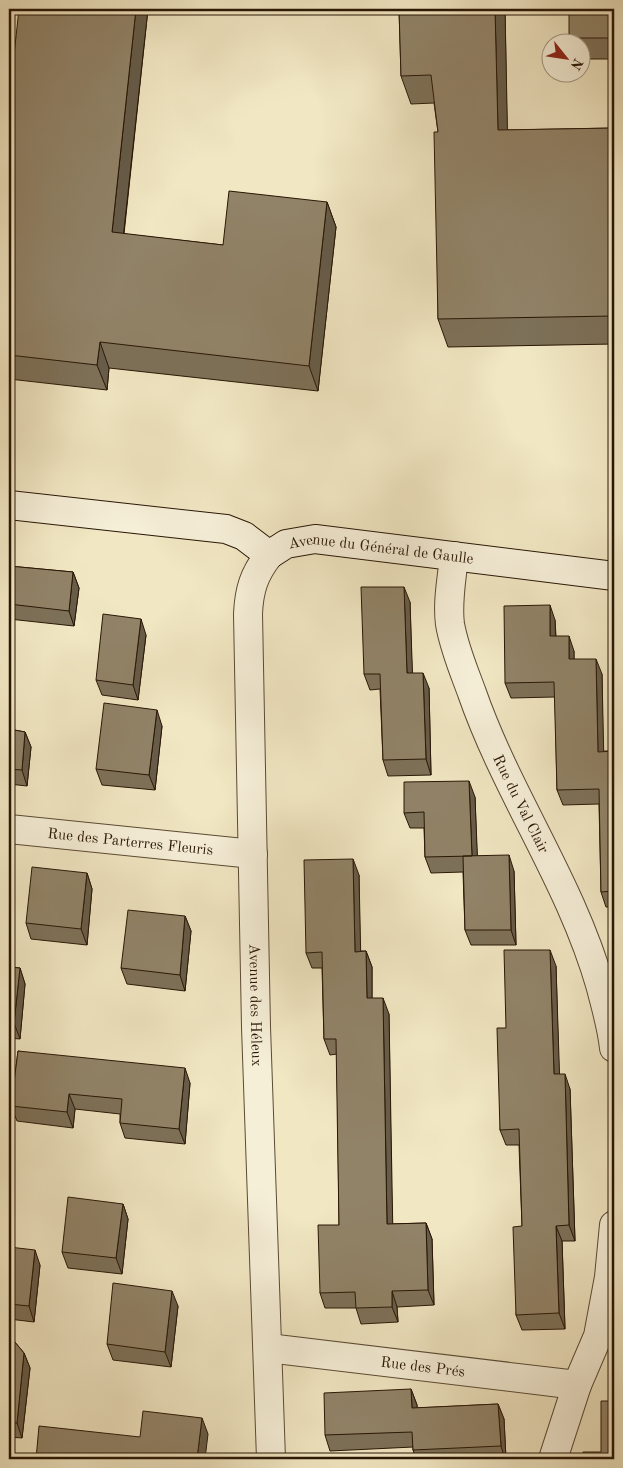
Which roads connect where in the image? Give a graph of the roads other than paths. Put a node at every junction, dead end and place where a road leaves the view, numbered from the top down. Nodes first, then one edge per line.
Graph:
1 (9, 505) edge
2 (268, 555) junction
3 (454, 556) junction
4 (614, 576) edge
5 (9, 829) edge
6 (253, 854) junction
7 (614, 1048) edge
8 (614, 1225) edge
9 (611, 1277) edge
10 (268, 1348) junction
11 (577, 1385) junction
12 (271, 1459) edge
13 (553, 1459) edge

1 - 2 street, Avenue du Général de Gaulle
2 - 3 street, Avenue du Général de Gaulle
2 - 6 street, Avenue des Héleux
3 - 4 street, Avenue du Général de Gaulle
3 - 7 street, Rue du Val Clair
5 - 6 street, Rue des Parterres Fleuris
6 - 10 street, Avenue des Héleux
8 - 9 street
9 - 11 street
10 - 11 street, Rue des Prés
10 - 12 street, Avenue des Héleux
11 - 13 street

